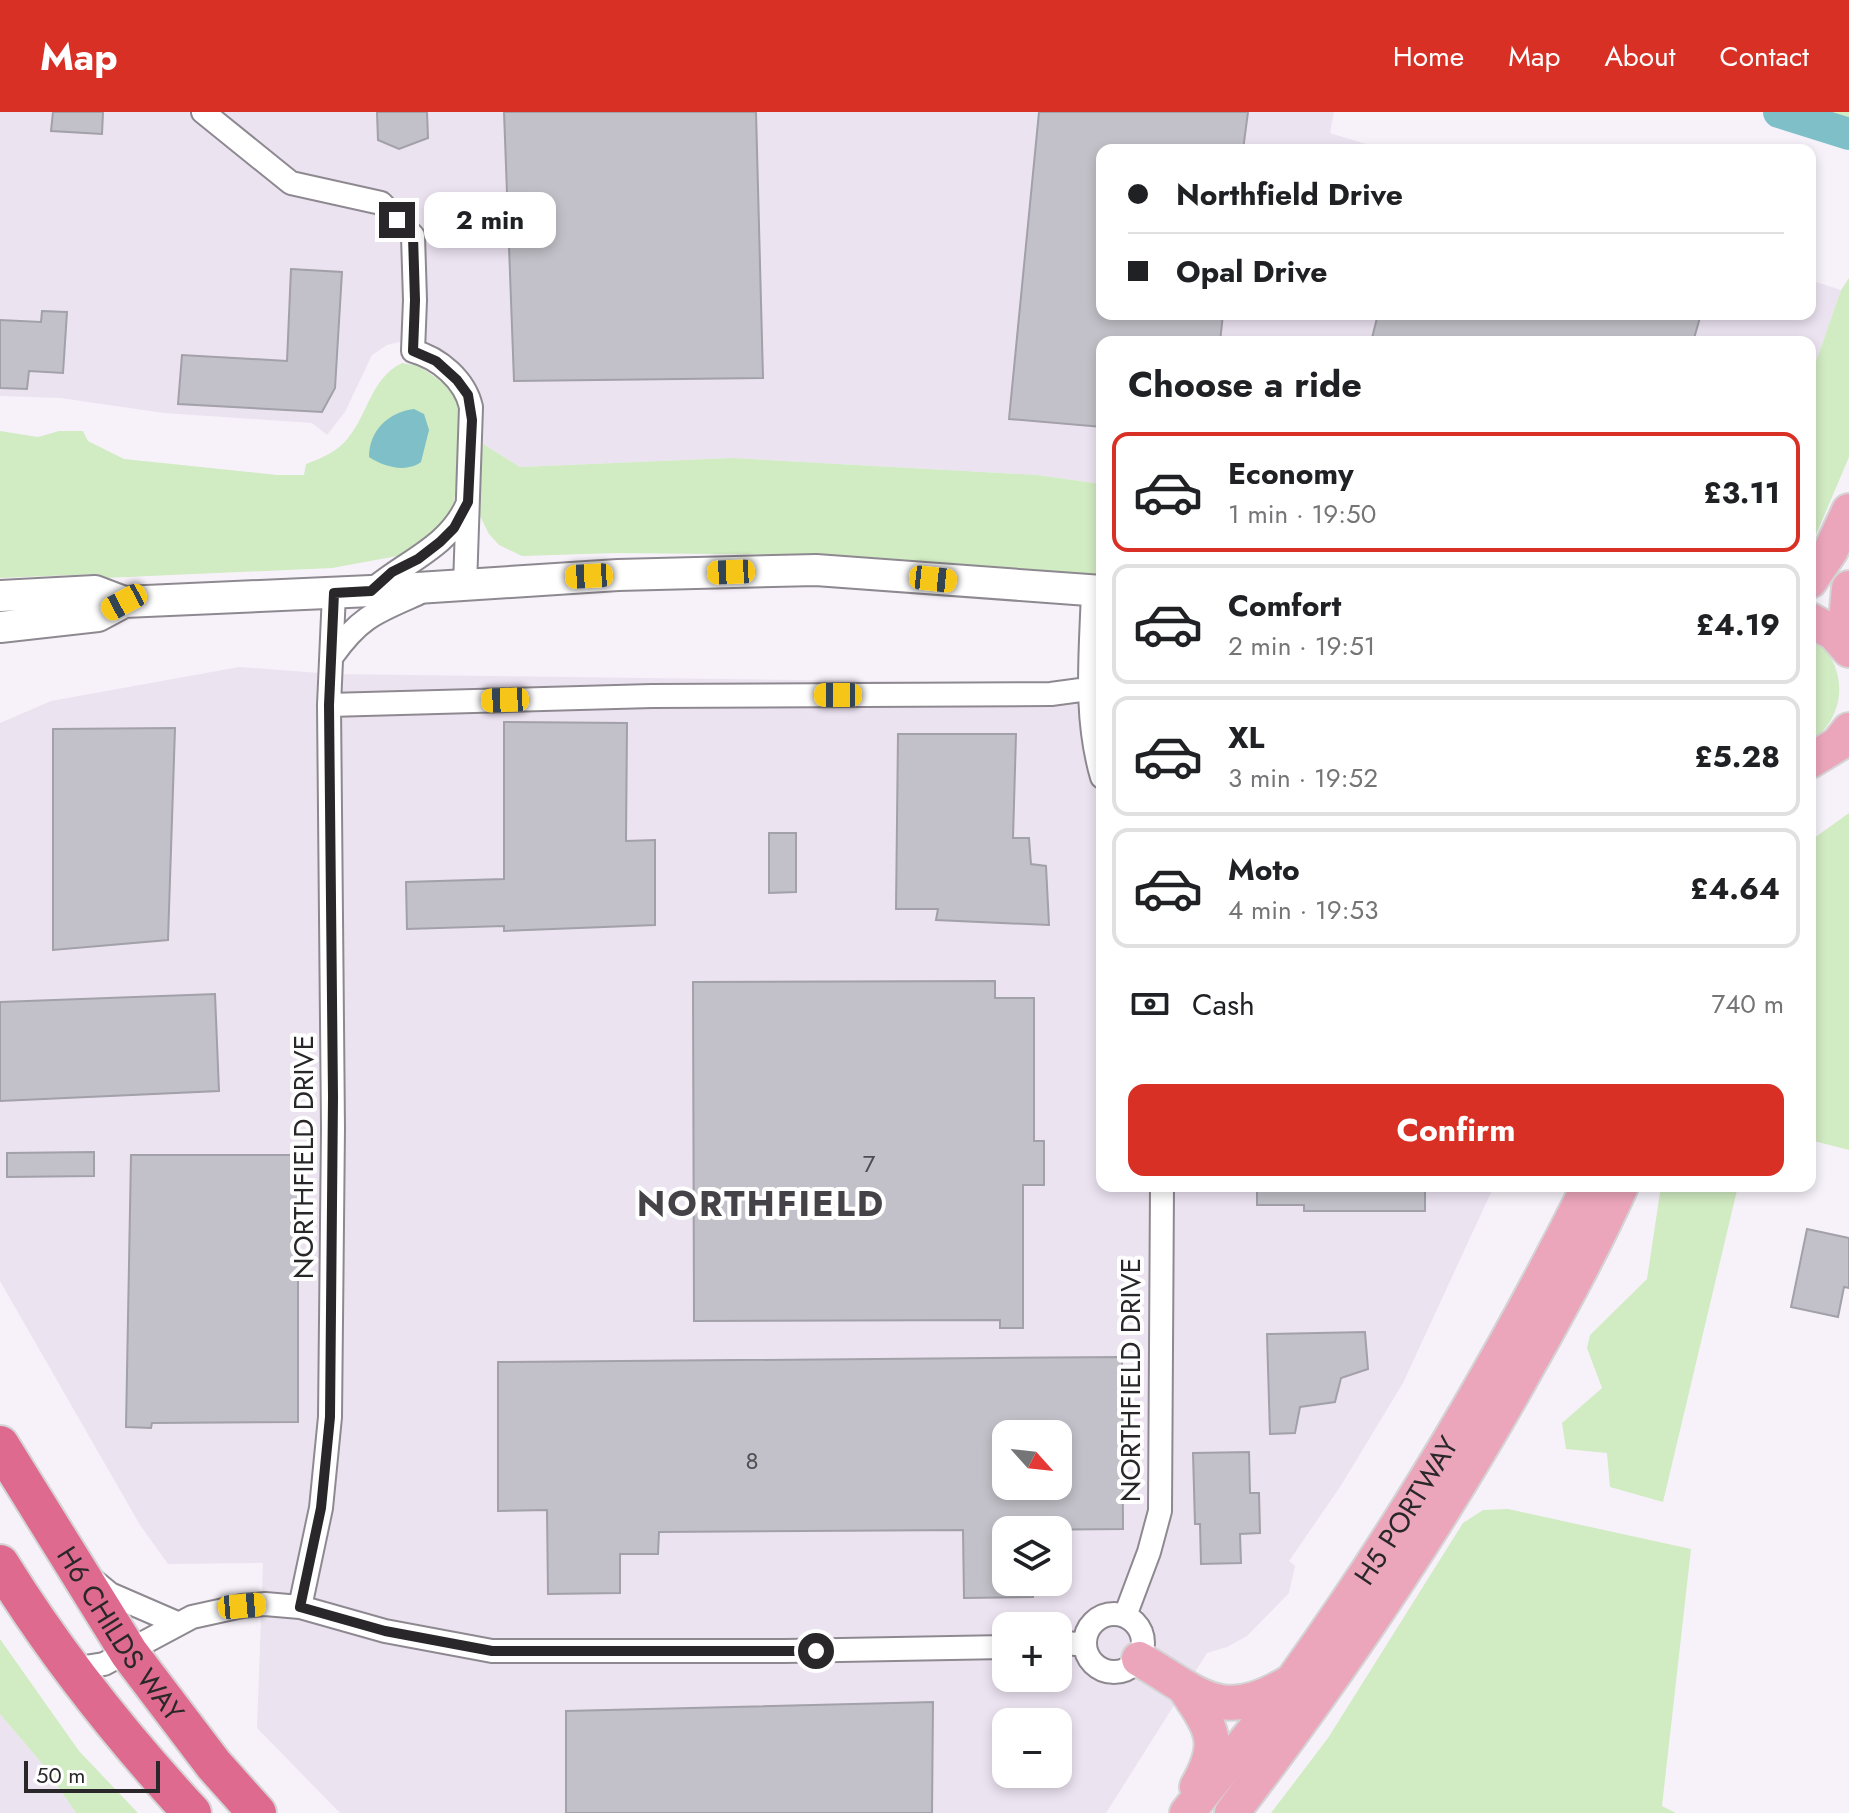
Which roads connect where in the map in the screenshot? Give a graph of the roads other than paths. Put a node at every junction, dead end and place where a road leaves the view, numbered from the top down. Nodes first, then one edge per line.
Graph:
1 (203, 112) edge
2 (468, 502) junction
3 (1849, 511) edge
4 (1816, 572) edge
5 (465, 586) junction
6 (434, 587) junction
7 (1849, 588) edge
8 (371, 591) junction
9 (1096, 591) edge
10 (334, 593) junction
11 (0, 596) edge
12 (124, 602) junction
13 (1816, 623) edge
14 (0, 627) edge
15 (1096, 641) edge
16 (1849, 649) edge
17 (333, 655) junction
18 (1088, 689) junction
19 (329, 705) junction
20 (1096, 756) edge
21 (1162, 1192) edge
22 (1586, 1192) edge
23 (1618, 1192) edge
24 (0, 1445) edge
25 (53, 1530) junction
26 (4, 1575) edge
27 (300, 1607) junction
28 (1125, 1616) junction
29 (177, 1623) junction
30 (1072, 1644) edge
31 (1085, 1645) junction
32 (992, 1647) edge
33 (1139, 1659) junction
34 (102, 1662) junction
35 (1292, 1681) junction
36 (1186, 1690) junction
37 (192, 1813) edge
38 (257, 1813) edge
39 (1185, 1813) edge
40 (1232, 1813) edge

1 - 2 street
2 - 5 street
2 - 8 street
3 - 4 main road
5 - 6 street
5 - 9 street
6 - 8 street
6 - 17 street
7 - 16 main road
8 - 10 street
10 - 12 street
10 - 17 street, NORTHFIELD DRIVE
11 - 12 street
12 - 14 street
13 - 16 main road
15 - 18 street
17 - 19 street, NORTHFIELD DRIVE
18 - 19 street
18 - 20 street
19 - 27 street, NORTHFIELD DRIVE
21 - 28 street, NORTHFIELD DRIVE
22 - 35 main road, H5 PORTWAY
23 - 40 main road, H5 PORTWAY
24 - 25 highway, H6 CHILDS WAY
25 - 29 street
25 - 34 highway, H6 CHILDS WAY
26 - 34 highway, H6 CHILDS WAY
27 - 29 street
27 - 32 street
28 - 31 street
28 - 33 street
29 - 34 street
30 - 31 street
31 - 33 street
33 - 36 main road
34 - 37 highway, H6 CHILDS WAY
34 - 38 highway, H6 CHILDS WAY
35 - 36 main road
35 - 39 main road, H5 PORTWAY
36 - 39 main road

